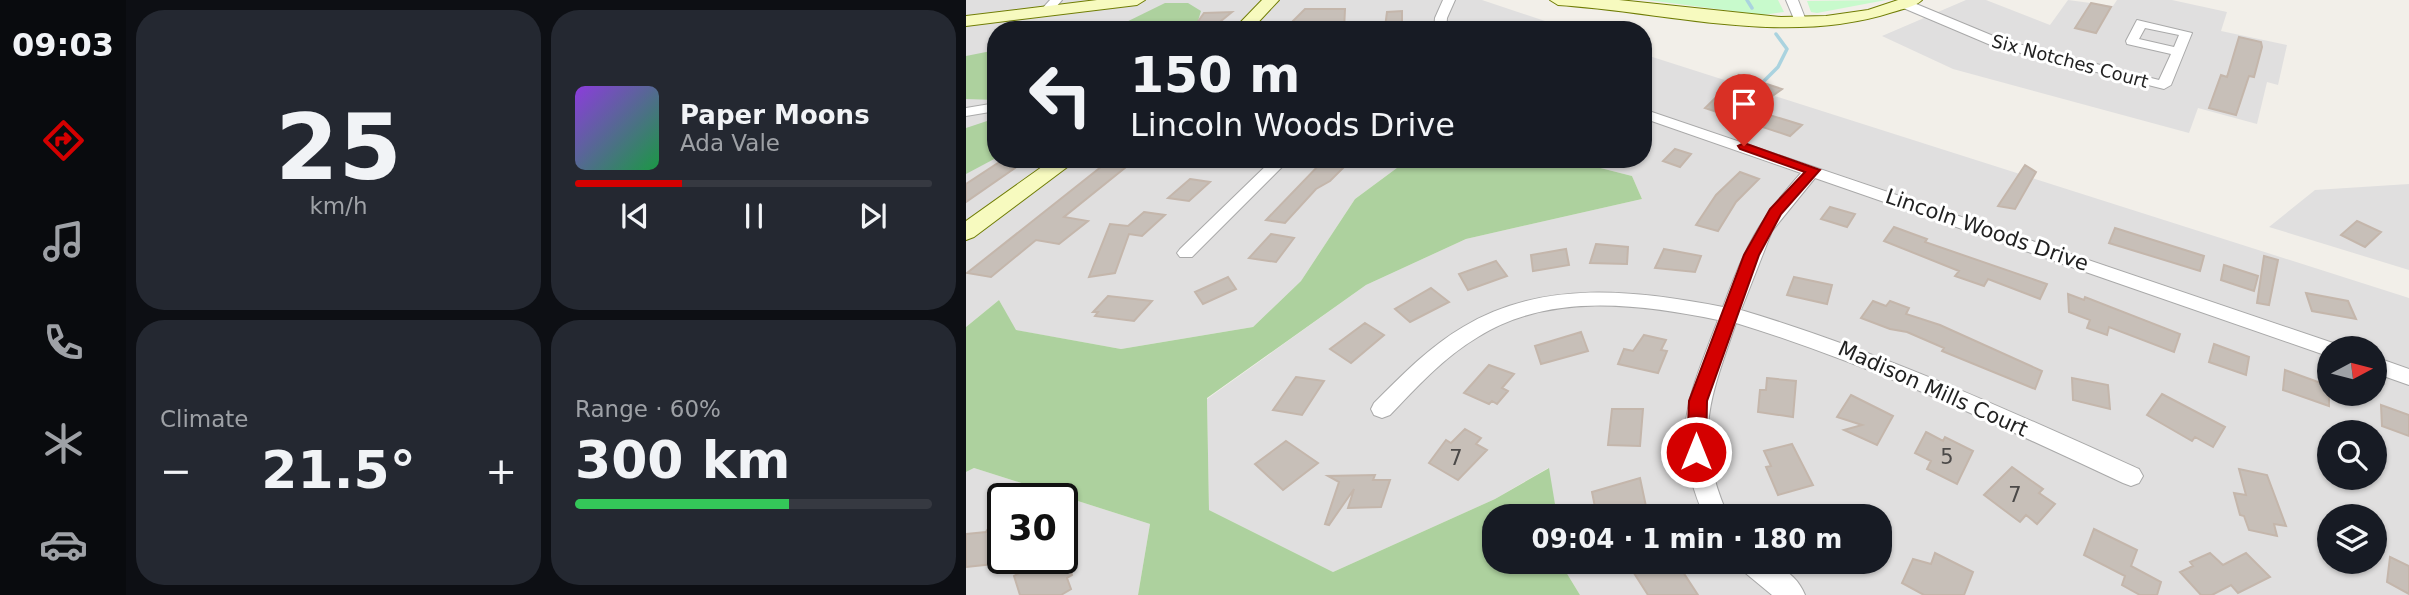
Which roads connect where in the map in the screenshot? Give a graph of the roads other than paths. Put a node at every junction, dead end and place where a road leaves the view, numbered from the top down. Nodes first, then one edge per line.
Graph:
1 (1137, 0) edge
2 (1272, 0) edge
3 (1449, 0) edge
4 (1558, 0) edge
5 (1792, 0) edge
6 (1909, 2) edge
7 (1051, 6) edge
8 (966, 21) edge
9 (1250, 21) edge
10 (1441, 21) edge
11 (1801, 23) junction
12 (2178, 52) dead end
13 (987, 108) edge
14 (966, 111) edge
15 (1652, 116) edge
16 (1055, 168) edge
17 (1273, 168) edge
18 (1813, 170) junction
19 (966, 232) edge
20 (1186, 253) dead end
21 (1730, 315) junction
22 (2317, 345) edge
23 (2387, 369) edge
24 (2409, 377) edge
25 (1382, 410) dead end
26 (2131, 477) dead end
27 (1712, 504) edge
28 (1767, 574) edge
29 (1792, 595) edge

1 - 7 street
2 - 9 street
3 - 10 street
4 - 11 street
5 - 11 street
6 - 11 street
6 - 12 street, Six Notches Court
7 - 8 street
13 - 14 street
15 - 18 street, Lincoln Woods Drive
16 - 19 street
17 - 20 street
18 - 21 street
18 - 22 street, Lincoln Woods Drive
21 - 25 street, Madison Mills Court
21 - 26 street, Madison Mills Court
21 - 27 street
23 - 24 street
28 - 29 street

